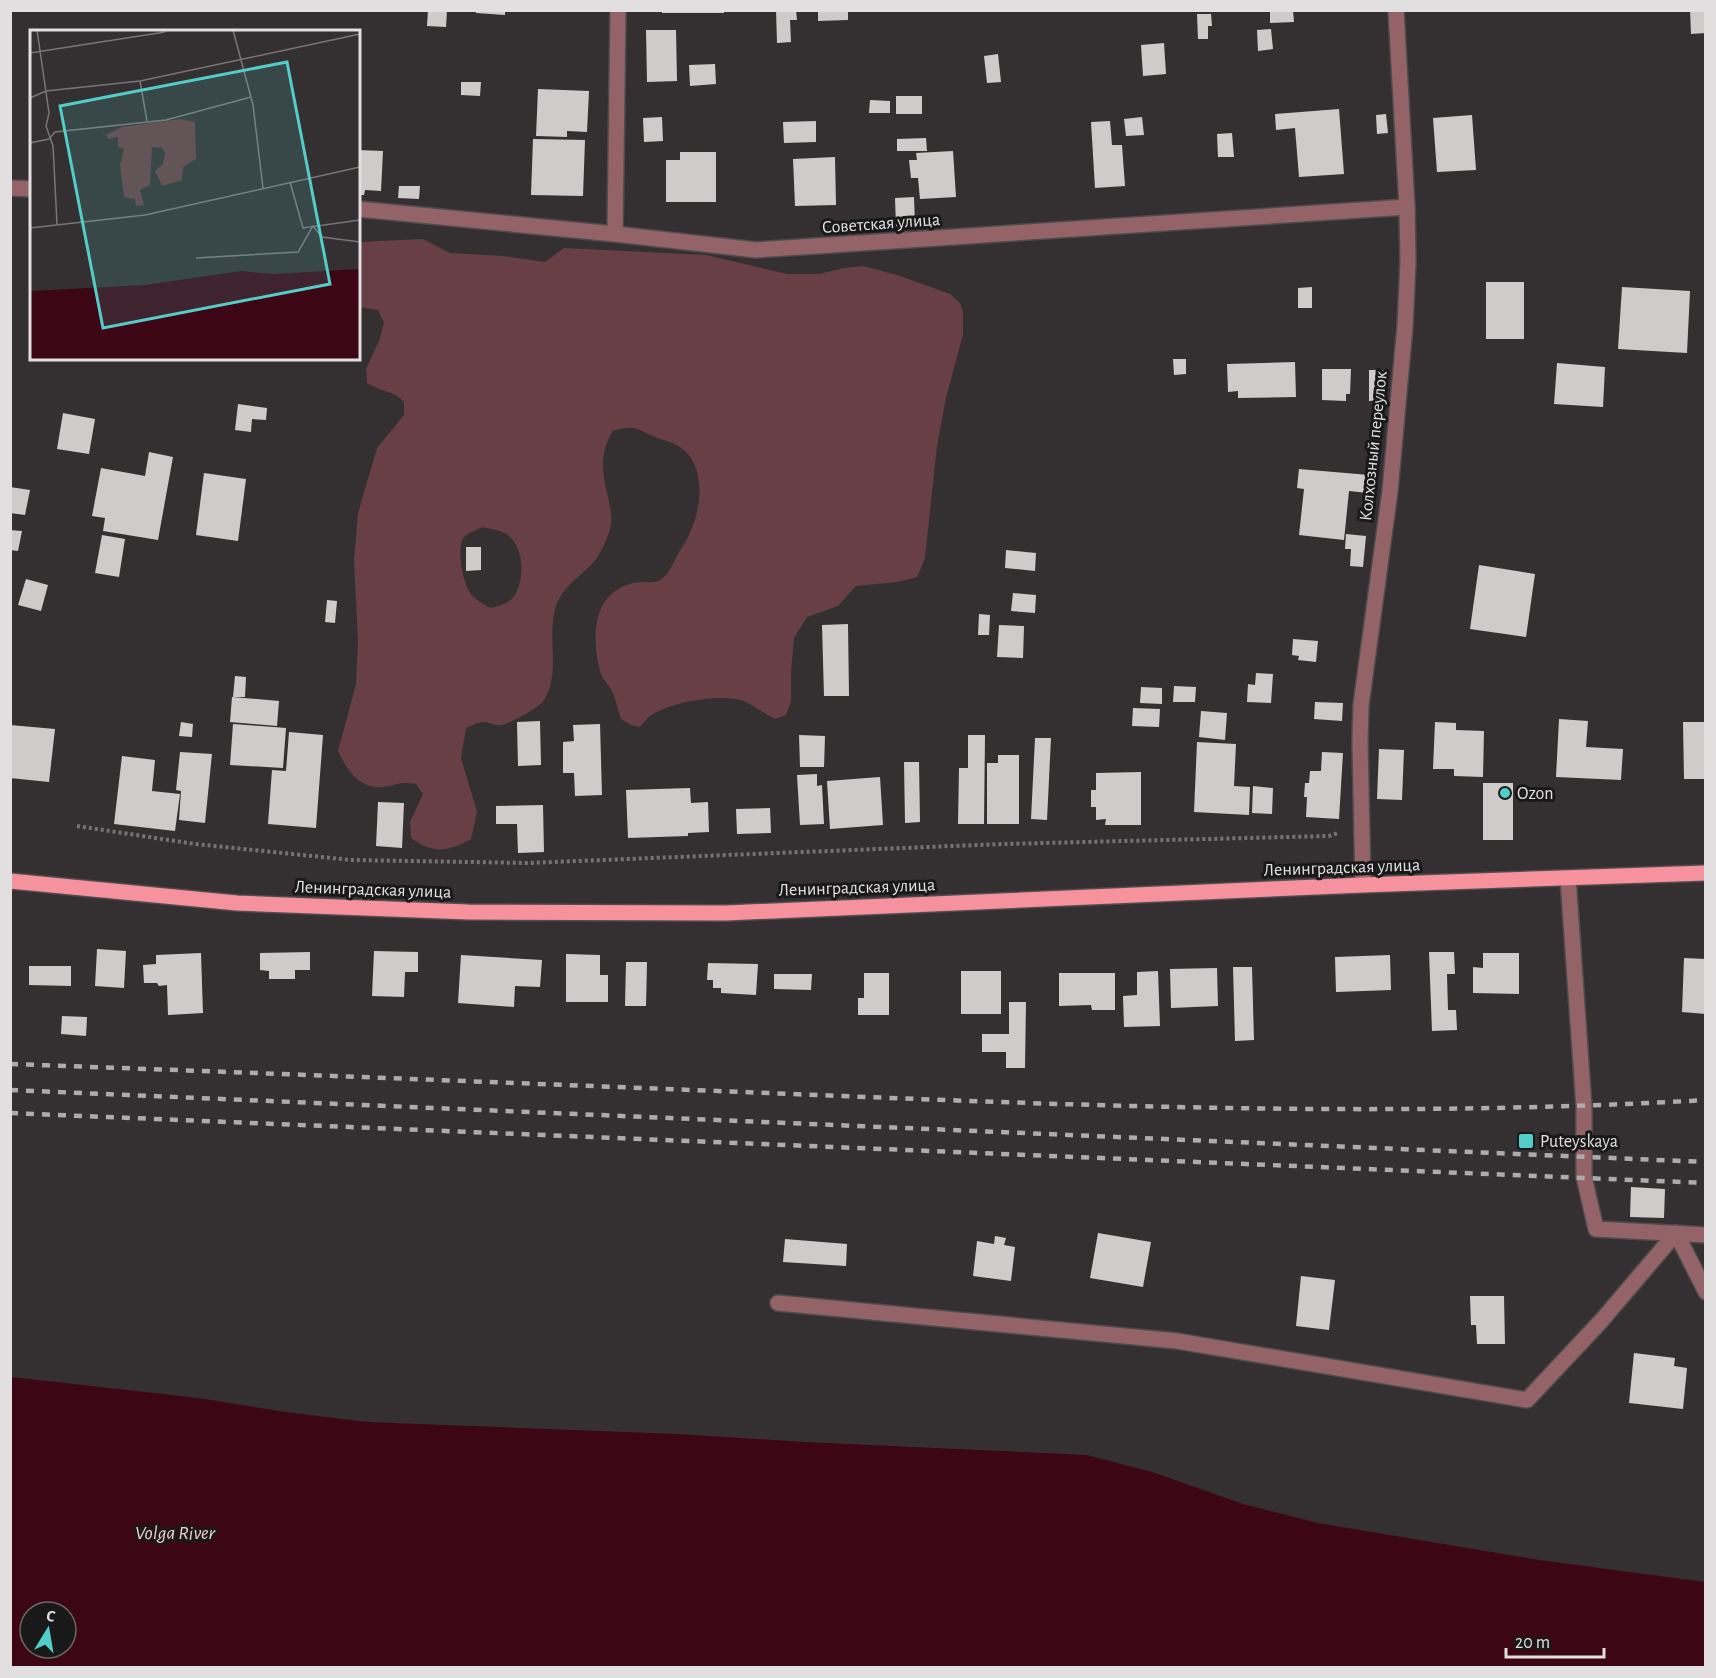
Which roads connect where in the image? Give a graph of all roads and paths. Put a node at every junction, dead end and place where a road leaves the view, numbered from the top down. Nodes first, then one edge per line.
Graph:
1 (618, 10) edge
2 (1396, 10) edge
3 (10, 188) edge
4 (30, 189) edge
5 (1407, 207) junction
6 (360, 209) edge
7 (615, 234) junction
8 (77, 825) dead end
9 (1362, 826) junction
10 (1706, 873) edge
11 (1568, 878) junction
12 (10, 881) edge
13 (1363, 885) junction
14 (1676, 1233) junction
15 (1706, 1235) edge
16 (1706, 1292) edge
17 (778, 1303) dead end

1 - 7 street
2 - 5 street, Колхозный переулок
3 - 4 street
5 - 7 street, Советская улица
5 - 9 street, Колхозный переулок
6 - 7 street, Советская улица
8 - 9 path
9 - 13 street, Колхозный переулок
10 - 11 main road, Ленинградская улица
11 - 13 main road, Ленинградская улица
11 - 14 street
12 - 13 main road, Ленинградская улица
14 - 15 street
14 - 16 street
14 - 17 street

